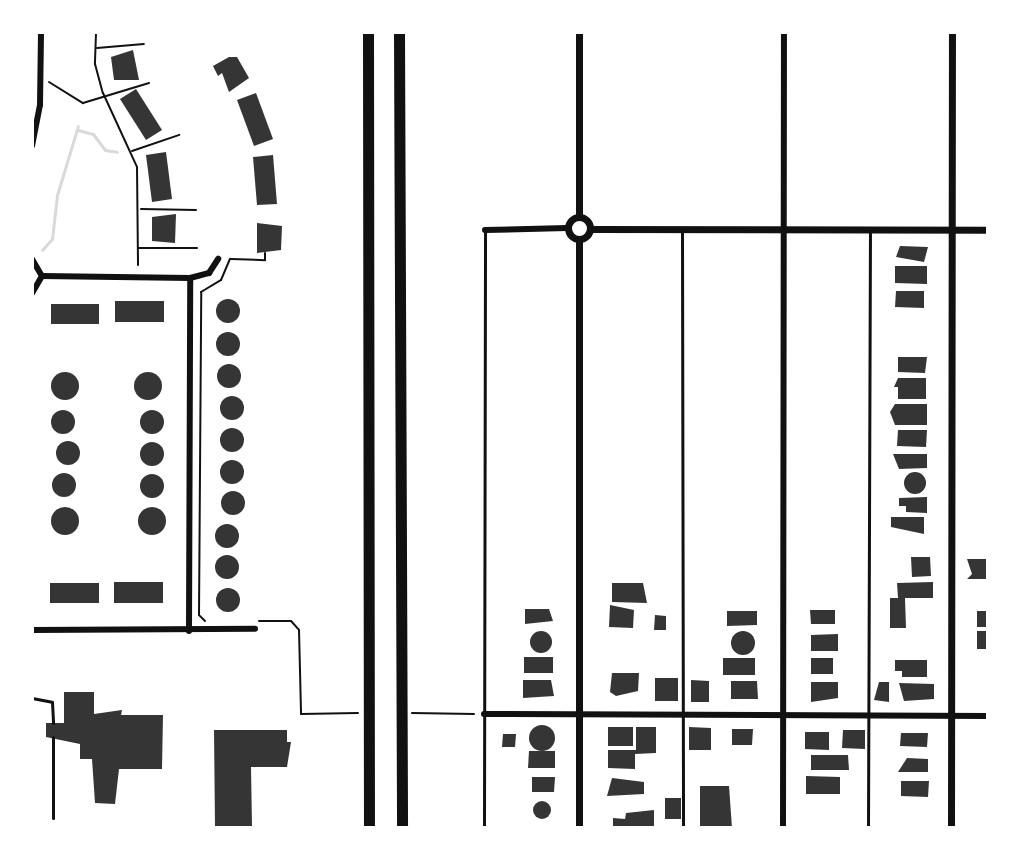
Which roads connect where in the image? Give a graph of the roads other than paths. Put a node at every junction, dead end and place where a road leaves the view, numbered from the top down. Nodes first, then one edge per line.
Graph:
1 (41, 32) edge
2 (368, 32) edge
3 (399, 32) edge
4 (579, 32) edge
5 (784, 32) edge
6 (952, 32) edge
7 (32, 146) edge
8 (579, 217) junction
9 (567, 228) junction
10 (590, 229) junction
11 (783, 229) junction
12 (870, 229) junction
13 (952, 229) junction
14 (485, 230) joint
15 (682, 230) junction
16 (988, 230) edge
17 (579, 239) junction
18 (32, 259) edge
19 (218, 259) road end
20 (42, 276) junction
21 (190, 278) junction
22 (32, 293) edge
23 (255, 629) dead end
24 (32, 630) edge
25 (189, 631) junction
26 (32, 698) edge
27 (484, 714) junction
28 (579, 714) junction
29 (682, 715) junction
30 (783, 715) junction
31 (870, 716) junction
32 (952, 716) junction
33 (988, 716) edge
34 (53, 723) dead end
35 (53, 737) dead end
36 (53, 818) dead end
37 (369, 828) edge
38 (402, 828) edge
39 (484, 828) edge
40 (579, 828) edge
41 (683, 828) edge
42 (783, 828) edge
43 (868, 828) edge
44 (951, 828) edge

1 - 7 street
2 - 37 highway
3 - 38 highway
4 - 8 street
5 - 11 street
6 - 13 street
8 - 9 street
8 - 10 street
9 - 14 street
9 - 17 street
10 - 15 street
10 - 17 street
11 - 12 street
11 - 15 street
11 - 30 street
12 - 13 street
12 - 31 lane
13 - 16 street
13 - 32 street
14 - 27 lane
15 - 29 lane
17 - 28 street
18 - 20 street
19 - 21 street
20 - 21 street
20 - 22 street
21 - 25 street
23 - 25 street
24 - 25 street
26 - 34 lane
27 - 28 street
27 - 39 lane
28 - 29 street
28 - 40 street
29 - 30 street
29 - 41 lane
30 - 31 street
30 - 42 street
31 - 32 street
31 - 43 lane
32 - 33 street
32 - 44 street
35 - 36 lane

